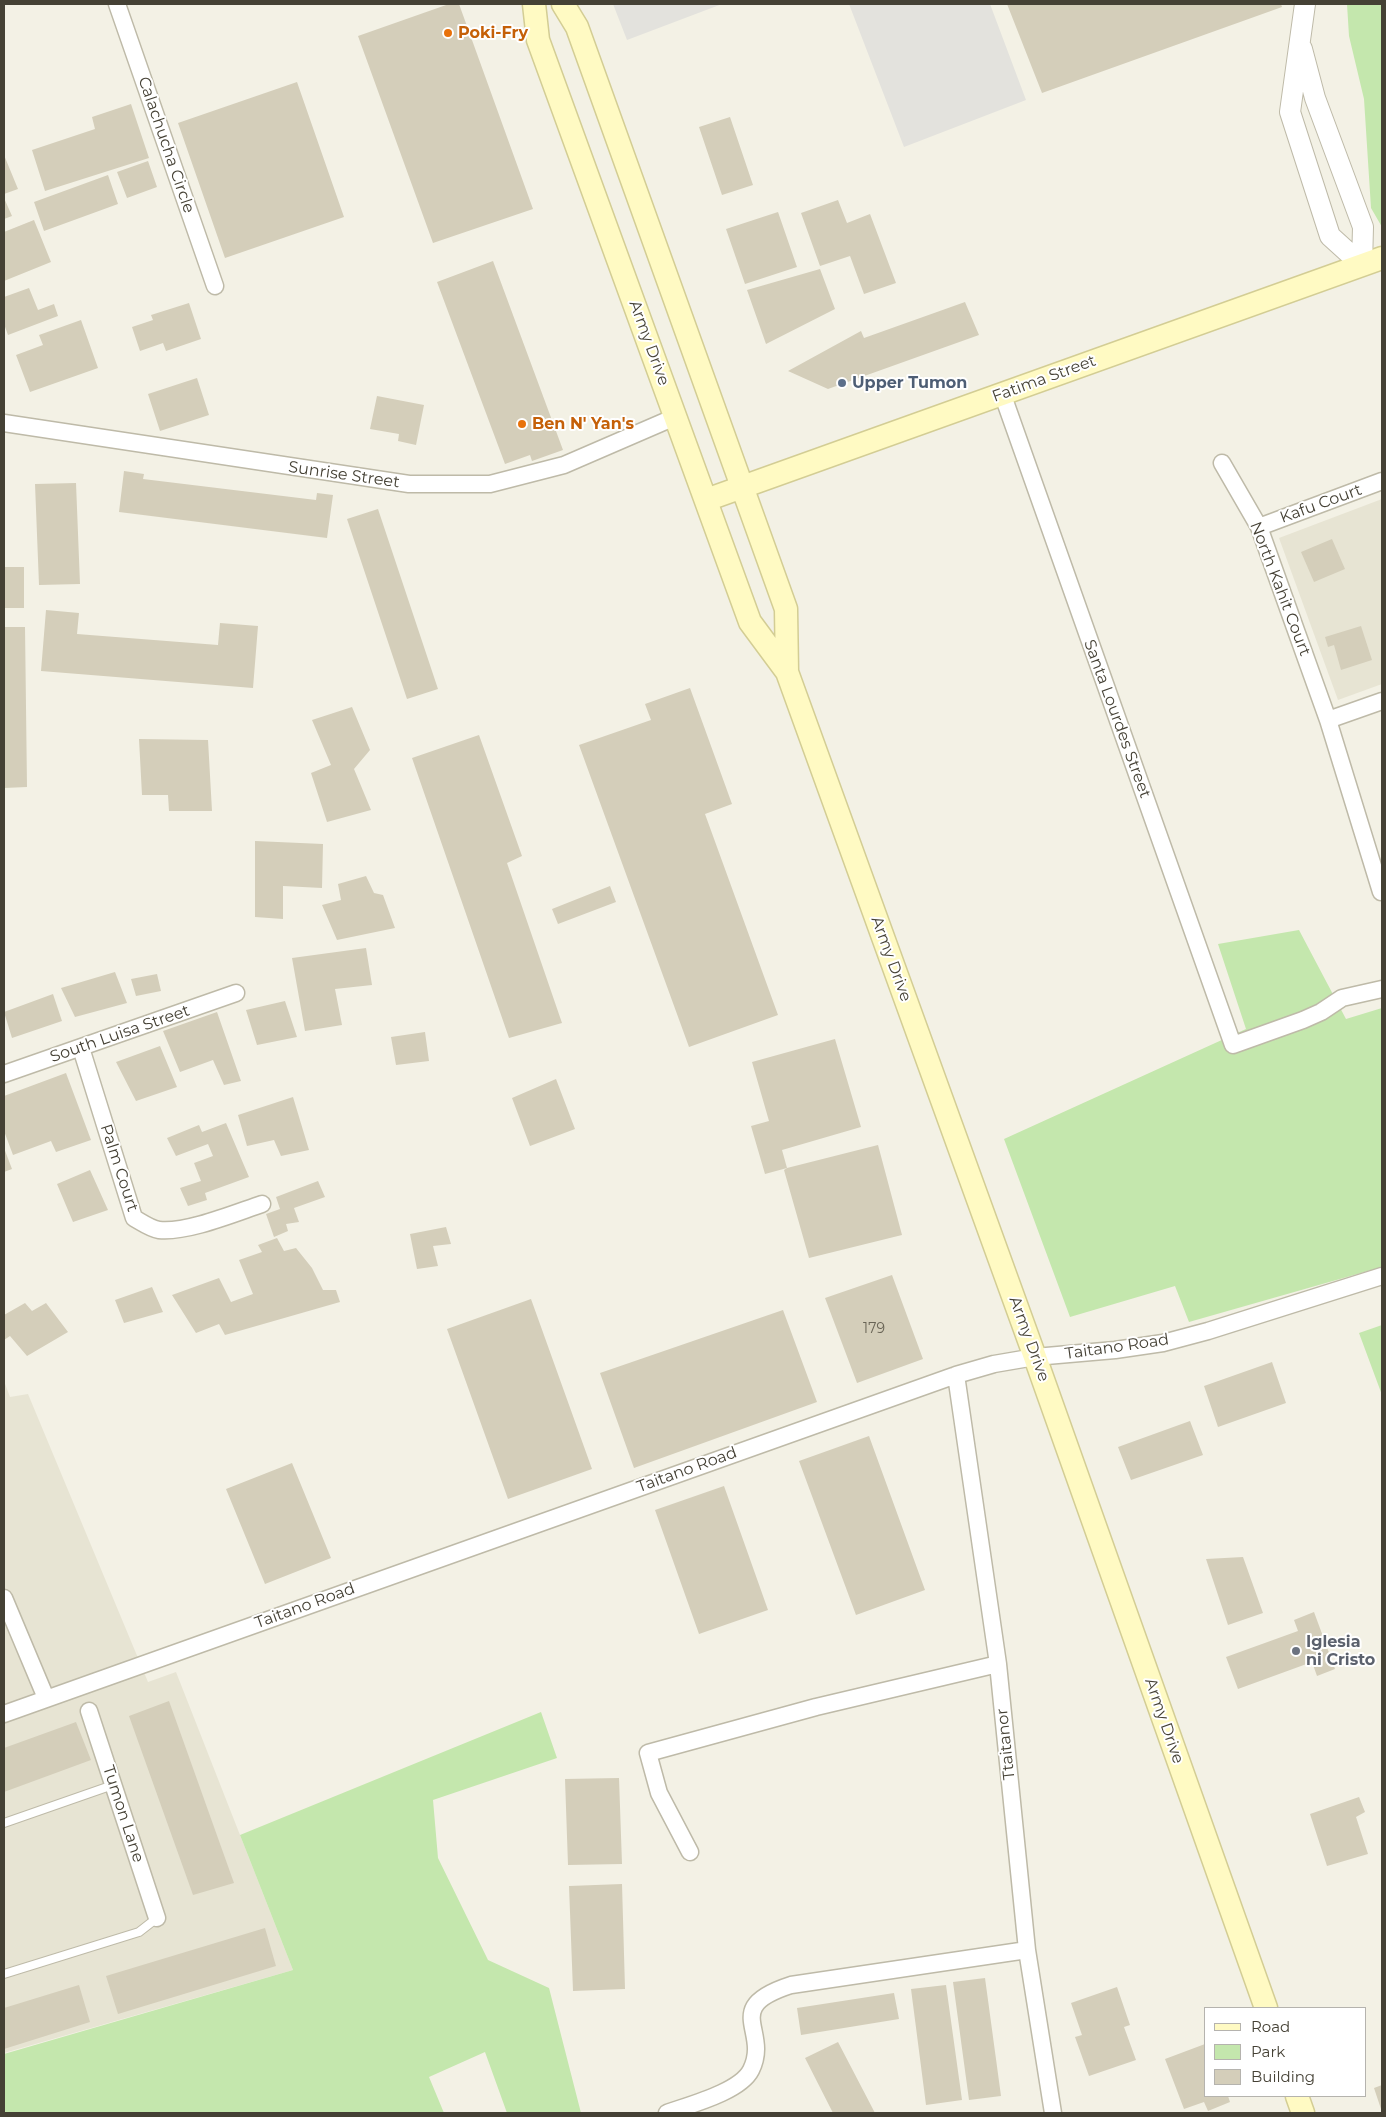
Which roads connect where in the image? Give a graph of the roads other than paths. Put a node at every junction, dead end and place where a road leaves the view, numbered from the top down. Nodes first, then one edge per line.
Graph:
1 (117, 4) edge
2 (534, 4) edge
3 (563, 4) edge
4 (1305, 4) edge
5 (1299, 40) junction
6 (1372, 261) edge
7 (215, 286) dead end
8 (1002, 393) junction
9 (675, 416) junction
10 (4, 423) edge
11 (1222, 463) dead end
12 (1382, 481) edge
13 (742, 487) junction
14 (706, 500) junction
15 (1259, 527) junction
16 (787, 672) junction
17 (1382, 701) edge
18 (1328, 720) junction
19 (1381, 892) dead end
20 (1382, 989) edge
21 (236, 993) dead end
22 (81, 1048) junction
23 (4, 1074) edge
24 (262, 1204) dead end
25 (1382, 1276) edge
26 (1036, 1357) junction
27 (956, 1375) junction
28 (4, 1598) edge
29 (998, 1664) junction
30 (46, 1698) junction
31 (89, 1711) dead end
32 (4, 1714) edge
33 (113, 1785) junction
34 (4, 1823) edge
35 (690, 1852) dead end
36 (157, 1918) joint
37 (1027, 1950) junction
38 (4, 1974) edge
39 (1266, 2007) edge
40 (1297, 2097) edge
41 (667, 2113) edge
42 (1054, 2113) edge
43 (1303, 2113) edge

1 - 7 street, Calachucha Circle
2 - 9 main road, Army Drive
3 - 13 main road, Army Drive
4 - 5 street
5 - 6 street
5 - 6 street
6 - 8 main road, Fatima Street
8 - 13 main road, Fatima Street
8 - 20 street, Santa Lourdes Street
9 - 10 street, Sunrise Street
9 - 14 main road, Army Drive
11 - 15 street, North Kahit Court
12 - 15 street, Kafu Court
13 - 14 main road, Fatima Street
13 - 16 main road, Army Drive
14 - 16 main road, Army Drive
15 - 18 street, North Kahit Court
16 - 26 main road, Army Drive
17 - 18 street
18 - 19 street, North Kahit Court
21 - 22 street, South Luisa Street
22 - 23 street, South Luisa Street
22 - 24 street, Palm Court
25 - 26 street, Taitano Road
26 - 27 street, Taitano Road
26 - 39 main road, Army Drive
27 - 29 street, Ttaitanor
27 - 30 street, Taitano Road
28 - 30 street
29 - 35 street
29 - 37 street, Ttaitanor
30 - 32 street, Taitano Road
31 - 33 street, Tumon Lane
33 - 34 lane
33 - 36 street, Tumon Lane
36 - 38 lane
37 - 41 street
37 - 42 street, Ttaitanor
40 - 43 main road

